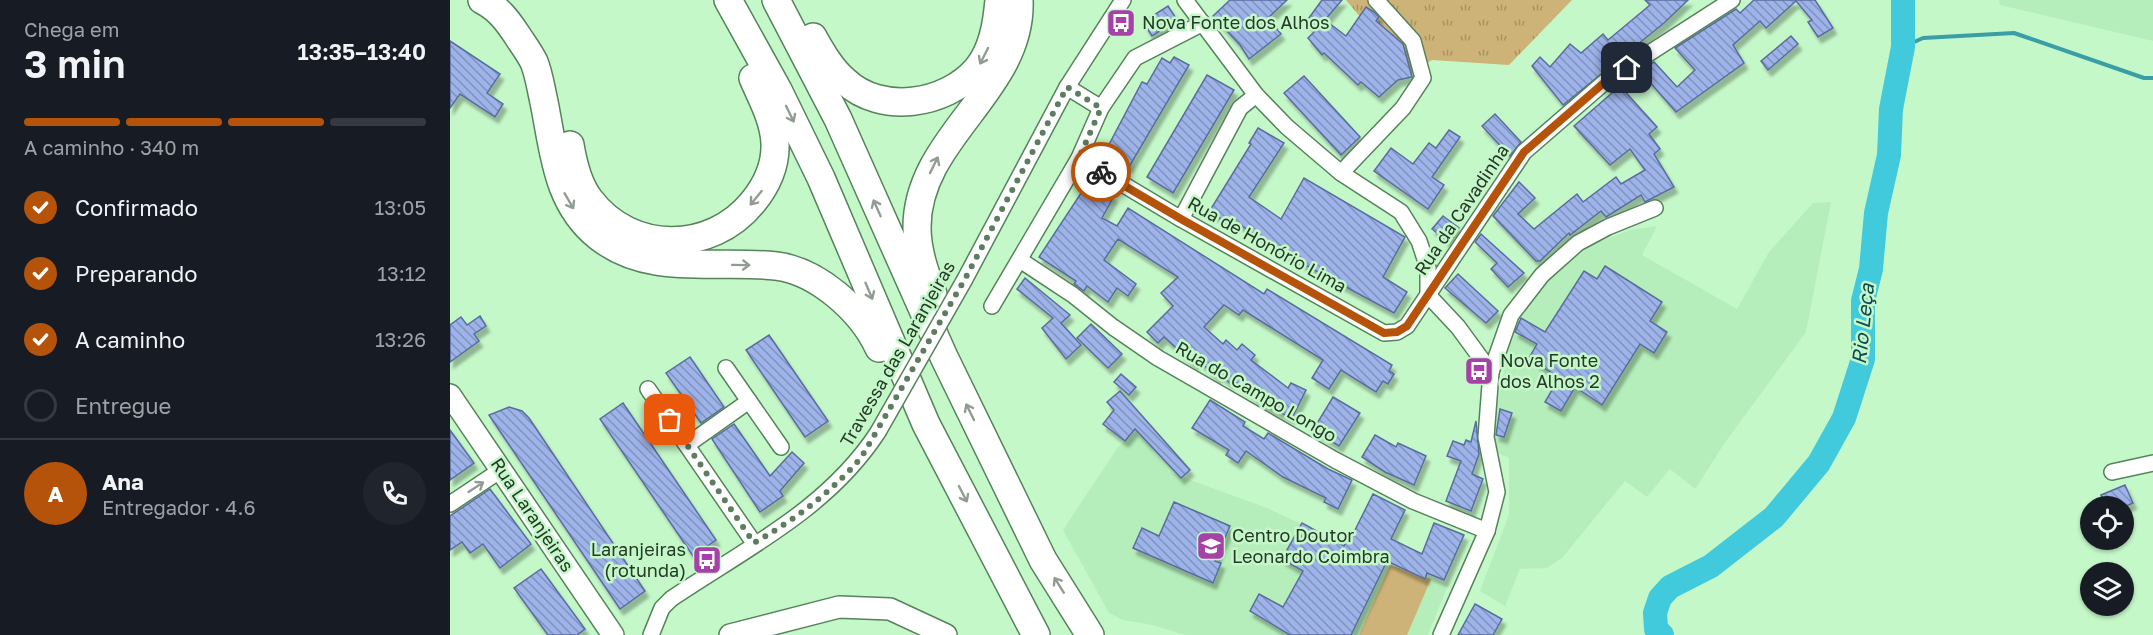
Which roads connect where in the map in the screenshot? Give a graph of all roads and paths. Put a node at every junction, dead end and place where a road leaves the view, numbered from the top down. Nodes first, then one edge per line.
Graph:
1 (482, 0) edge
2 (509, 0) edge
3 (776, 0) edge
4 (792, 0) edge
5 (999, 0) edge
6 (1018, 0) edge
7 (1123, 0) edge
8 (1185, 0) edge
9 (1376, 0) edge
10 (1732, 0) edge
11 (730, 3) edge
12 (1203, 23) junction
13 (1067, 87) junction
14 (1257, 95) junction
15 (1101, 108) junction
16 (1079, 158) junction
17 (1341, 173) junction
18 (1655, 208) dead end
19 (1181, 219) junction
20 (1020, 260) junction
21 (1428, 295) junction
22 (992, 306) dead end
23 (944, 357) junction
24 (726, 368) dead end
25 (1491, 372) junction
26 (648, 389) dead end
27 (450, 395) edge
28 (749, 401) junction
29 (926, 424) junction
30 (687, 445) junction
31 (781, 447) dead end
32 (2153, 463) edge
33 (501, 470) junction
34 (2112, 472) dead end
35 (450, 504) edge
36 (1487, 531) junction
37 (754, 543) junction
38 (613, 635) edge
39 (651, 635) edge
40 (730, 635) edge
41 (946, 635) edge
42 (1036, 635) edge
43 (1090, 635) edge
44 (1441, 635) edge

1 -> 29 highway
11 -> 2 highway
23 -> 3 highway
5 -> 4 highway
23 -> 6 highway
7 - 13 street, Travessa das Laranjeiras
8 - 12 street
9 - 17 street
10 - 21 street, Rua da Cavadinha
11 -> 29 highway
12 - 14 street
12 - 15 street
13 - 15 street
13 - 37 street, Travessa das Laranjeiras, bridge
14 - 17 street
14 - 19 street
15 - 16 street
16 - 19 street, Rua de Honório Lima
16 - 20 street
17 - 21 street
18 - 25 street
19 - 21 street, Rua de Honório Lima
20 - 22 street
20 - 36 street, Rua do Campo Longo
21 - 25 street
43 -> 23 highway
24 - 28 street
25 - 36 street
26 - 30 street
27 - 33 street, Rua Laranjeiras
28 - 30 street
28 - 31 street
29 -> 42 highway
30 - 37 street
32 - 34 street
35 -> 33 street
33 - 38 street, Rua Laranjeiras
36 - 44 street
37 - 39 street, Travessa das Laranjeiras
40 - 41 street

